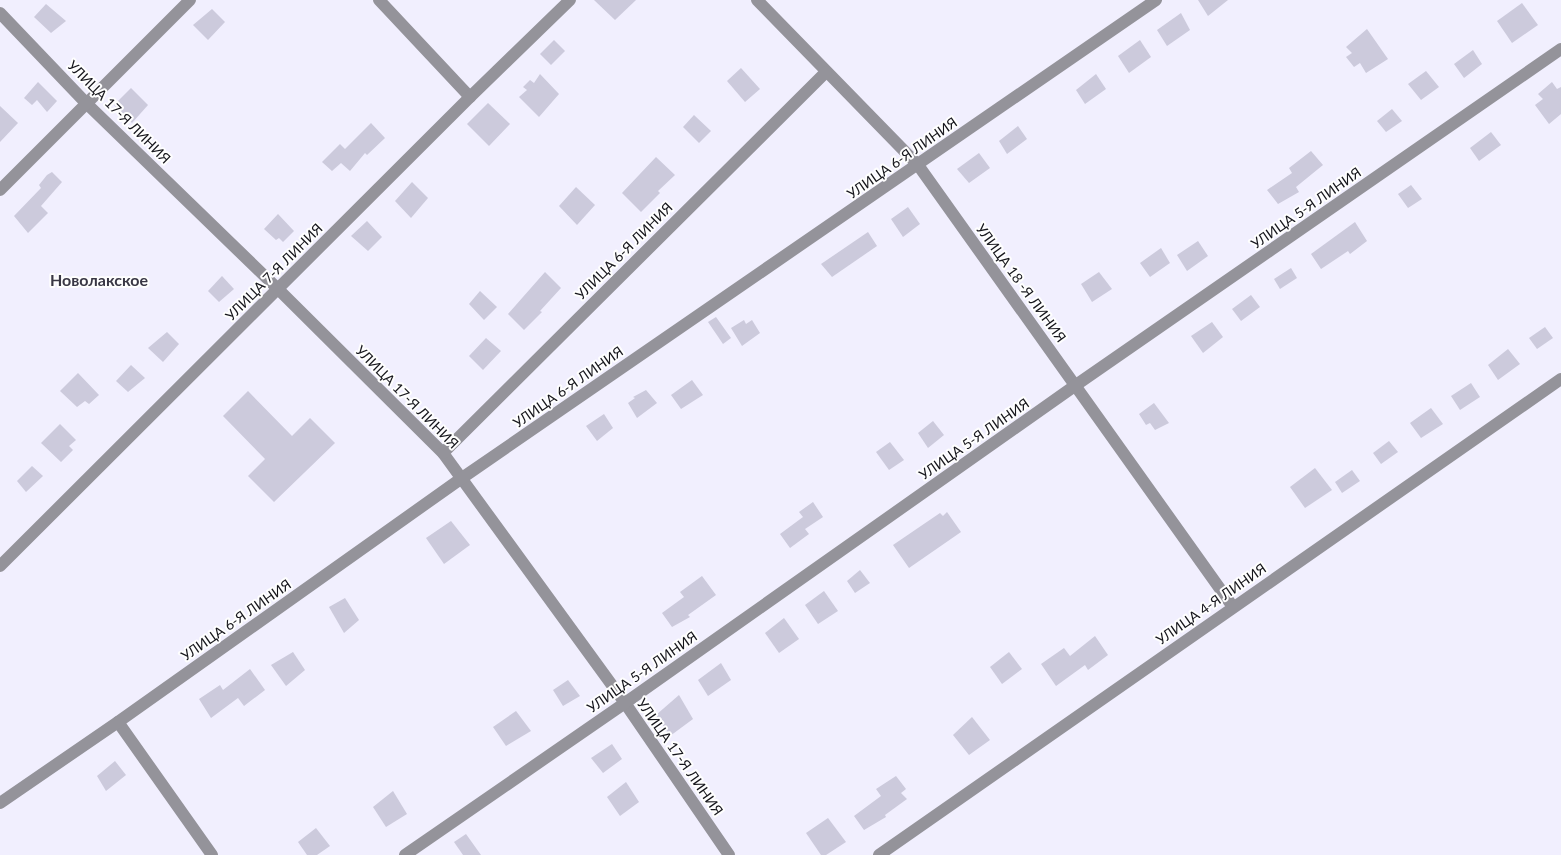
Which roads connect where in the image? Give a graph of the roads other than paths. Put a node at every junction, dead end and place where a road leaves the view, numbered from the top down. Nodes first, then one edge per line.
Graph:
1 (190, 0) edge
2 (379, 0) edge
3 (570, 0) edge
4 (757, 0) edge
5 (1156, 0) edge
6 (0, 13) edge
7 (1561, 49) edge
8 (826, 72) junction
9 (470, 97) junction
10 (86, 103) junction
11 (918, 165) junction
12 (0, 190) edge
13 (278, 289) junction
14 (1561, 379) edge
15 (1076, 385) junction
16 (443, 452) junction
17 (462, 478) junction
18 (0, 566) edge
19 (1233, 607) junction
20 (625, 703) junction
21 (118, 722) junction
22 (0, 803) edge
23 (212, 855) edge
24 (404, 855) edge
25 (729, 855) edge
26 (879, 855) edge

1 - 10 street
2 - 9 street
3 - 9 street, УЛИЦА 7-Я ЛИНИЯ
4 - 8 street, УЛИЦА 18 -Я ЛИНИЯ
5 - 11 street, УЛИЦА 6-Я ЛИНИЯ
6 - 10 street, УЛИЦА 17-Я ЛИНИЯ
7 - 15 street, УЛИЦА 5-Я ЛИНИЯ
8 - 11 street, УЛИЦА 18 -Я ЛИНИЯ
8 - 16 street, УЛИЦА 6-Я ЛИНИЯ
9 - 13 street, УЛИЦА 7-Я ЛИНИЯ
10 - 12 street
10 - 13 street, УЛИЦА 17-Я ЛИНИЯ
11 - 15 street, УЛИЦА 18 -Я ЛИНИЯ
11 - 17 street, УЛИЦА 6-Я ЛИНИЯ
13 - 16 street, УЛИЦА 17-Я ЛИНИЯ
13 - 18 street, УЛИЦА 7-Я ЛИНИЯ
14 - 19 street, УЛИЦА 4-Я ЛИНИЯ
15 - 19 street, УЛИЦА 18 -Я ЛИНИЯ
15 - 20 street, УЛИЦА 5-Я ЛИНИЯ
16 - 17 street, УЛИЦА 17-Я ЛИНИЯ
17 - 20 street, УЛИЦА 17-Я ЛИНИЯ
17 - 21 street, УЛИЦА 6-Я ЛИНИЯ
19 - 26 street, УЛИЦА 4-Я ЛИНИЯ
20 - 24 street, УЛИЦА 5-Я ЛИНИЯ
20 - 25 street, УЛИЦА 17-Я ЛИНИЯ
21 - 22 street, УЛИЦА 6-Я ЛИНИЯ
21 - 23 street

